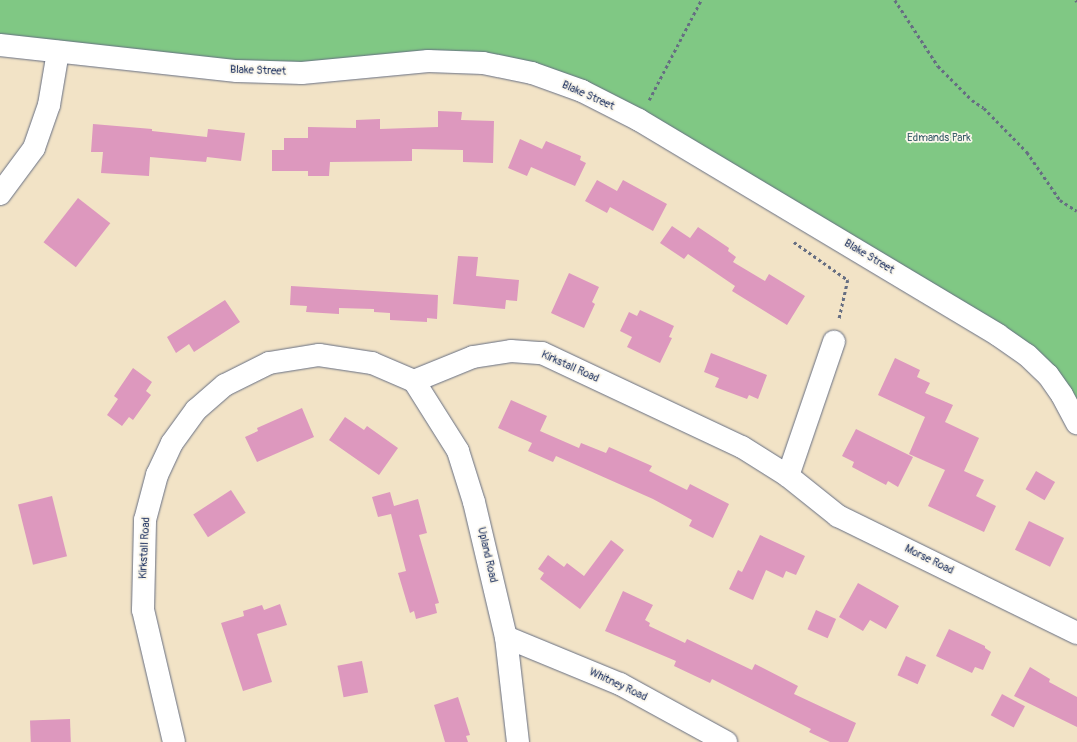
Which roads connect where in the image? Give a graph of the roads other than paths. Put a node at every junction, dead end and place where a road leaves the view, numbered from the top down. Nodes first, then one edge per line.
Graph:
1 (0, 45) edge
2 (58, 52) junction
3 (0, 194) edge
4 (834, 342) road end
5 (414, 381) junction
6 (641, 399) joint
7 (1077, 423) edge
8 (788, 476) junction
9 (1077, 633) edge
10 (506, 637) junction
11 (174, 742) edge
12 (518, 742) edge
13 (726, 742) edge

1 - 2 street, Blake Street
2 - 3 street
2 - 7 street, Blake Street
4 - 8 street
5 - 6 street, Kirkstall Road
5 - 10 street, Upland Road
5 - 11 street, Kirkstall Road
6 - 8 street, Morse Road
8 - 9 street, Morse Road
10 - 12 street, Upland Road
10 - 13 street, Whitney Road

